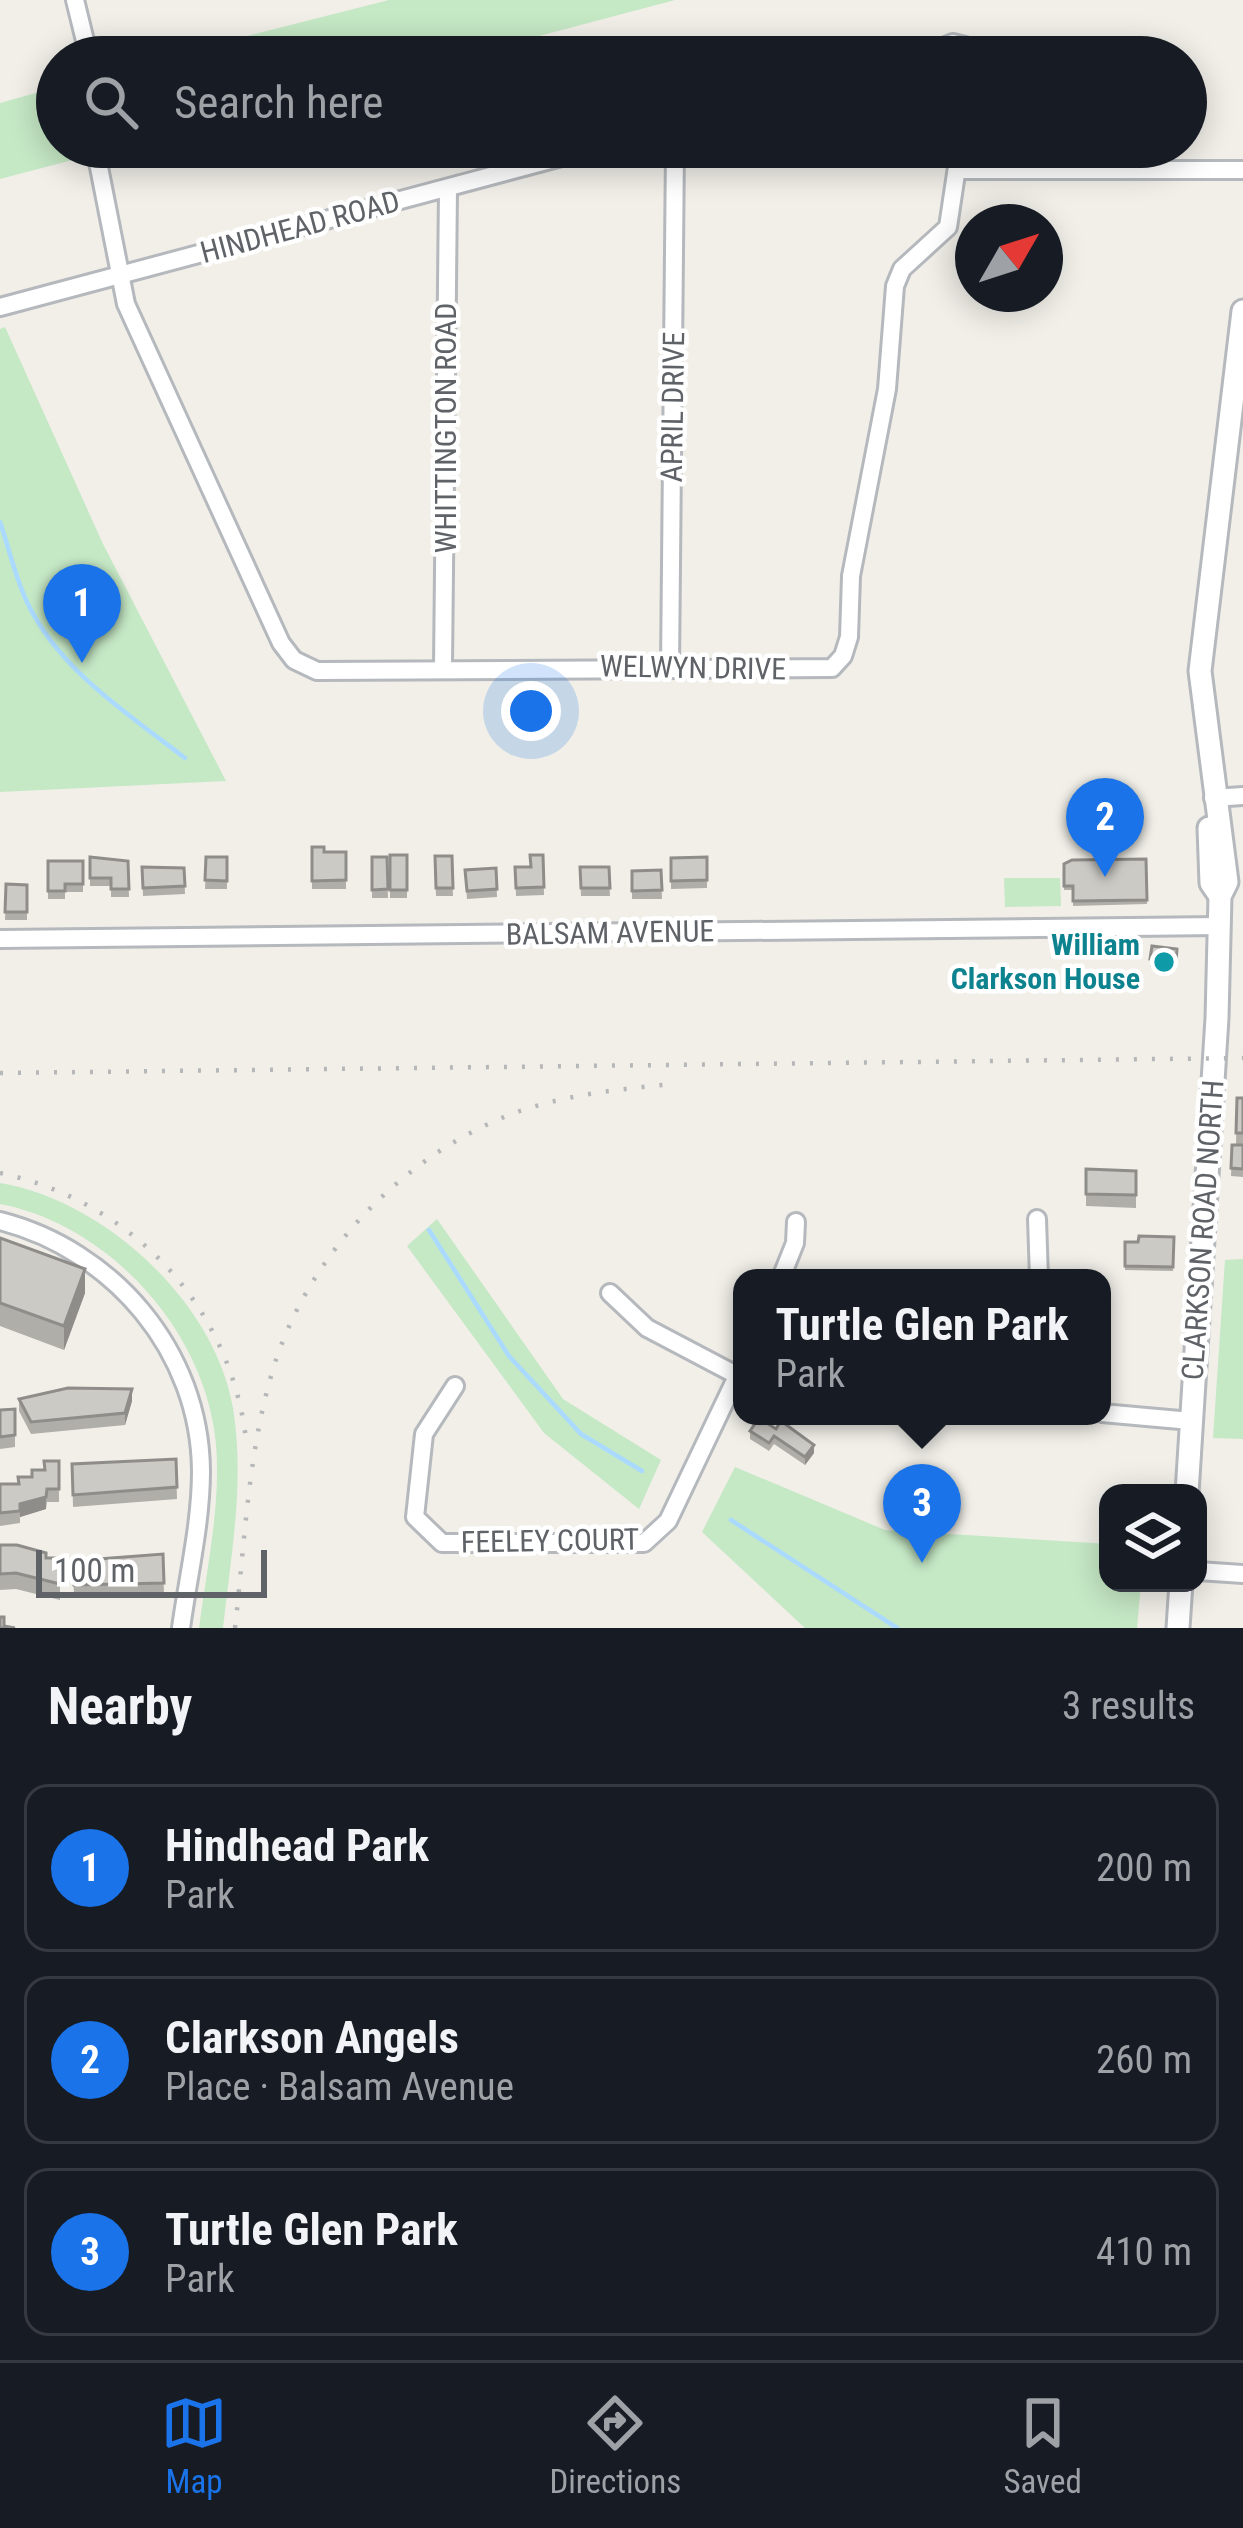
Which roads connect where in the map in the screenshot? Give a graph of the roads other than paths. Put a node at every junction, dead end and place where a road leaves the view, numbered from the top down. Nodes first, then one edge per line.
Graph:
1 (75, 0) edge
2 (84, 36) edge
3 (99, 168) edge
4 (524, 168) edge
5 (675, 168) edge
6 (960, 170) joint
7 (1243, 170) edge
8 (448, 189) junction
9 (118, 274) junction
10 (0, 307) edge
11 (1243, 311) edge
12 (443, 666) junction
13 (670, 668) junction
14 (1243, 796) edge
15 (1214, 805) junction
16 (1221, 926) junction
17 (0, 939) edge
18 (1037, 1219) dead end
19 (0, 1221) edge
20 (796, 1222) dead end
21 (785, 1269) edge
22 (1039, 1269) edge
23 (610, 1294) dead end
24 (733, 1370) edge
25 (455, 1385) dead end
26 (733, 1387) edge
27 (1111, 1414) edge
28 (1191, 1420) junction
29 (1187, 1484) edge
30 (1207, 1572) edge
31 (1243, 1574) edge
32 (1180, 1592) edge
33 (181, 1628) edge
34 (1178, 1628) edge

1 - 2 street
3 - 9 street, WELWYN DRIVE
4 - 8 street, HINDHEAD ROAD
5 - 13 street, APRIL DRIVE
6 - 7 street
6 - 13 street, WELWYN DRIVE
8 - 9 street, HINDHEAD ROAD
8 - 12 street, WHITTINGTON ROAD
9 - 10 street, HINDHEAD ROAD
9 - 12 street, WELWYN DRIVE
11 - 15 street, CLARKSON ROAD NORTH
12 - 13 street, WELWYN DRIVE
14 - 15 street
15 - 16 street, CLARKSON ROAD NORTH
16 - 17 street, BALSAM AVENUE
16 - 28 street, CLARKSON ROAD NORTH
18 - 22 street
19 - 33 street
20 - 21 street
23 - 24 street
25 - 26 street, FEELEY COURT
27 - 28 street
28 - 29 street, CLARKSON ROAD NORTH
30 - 31 street
32 - 34 street

